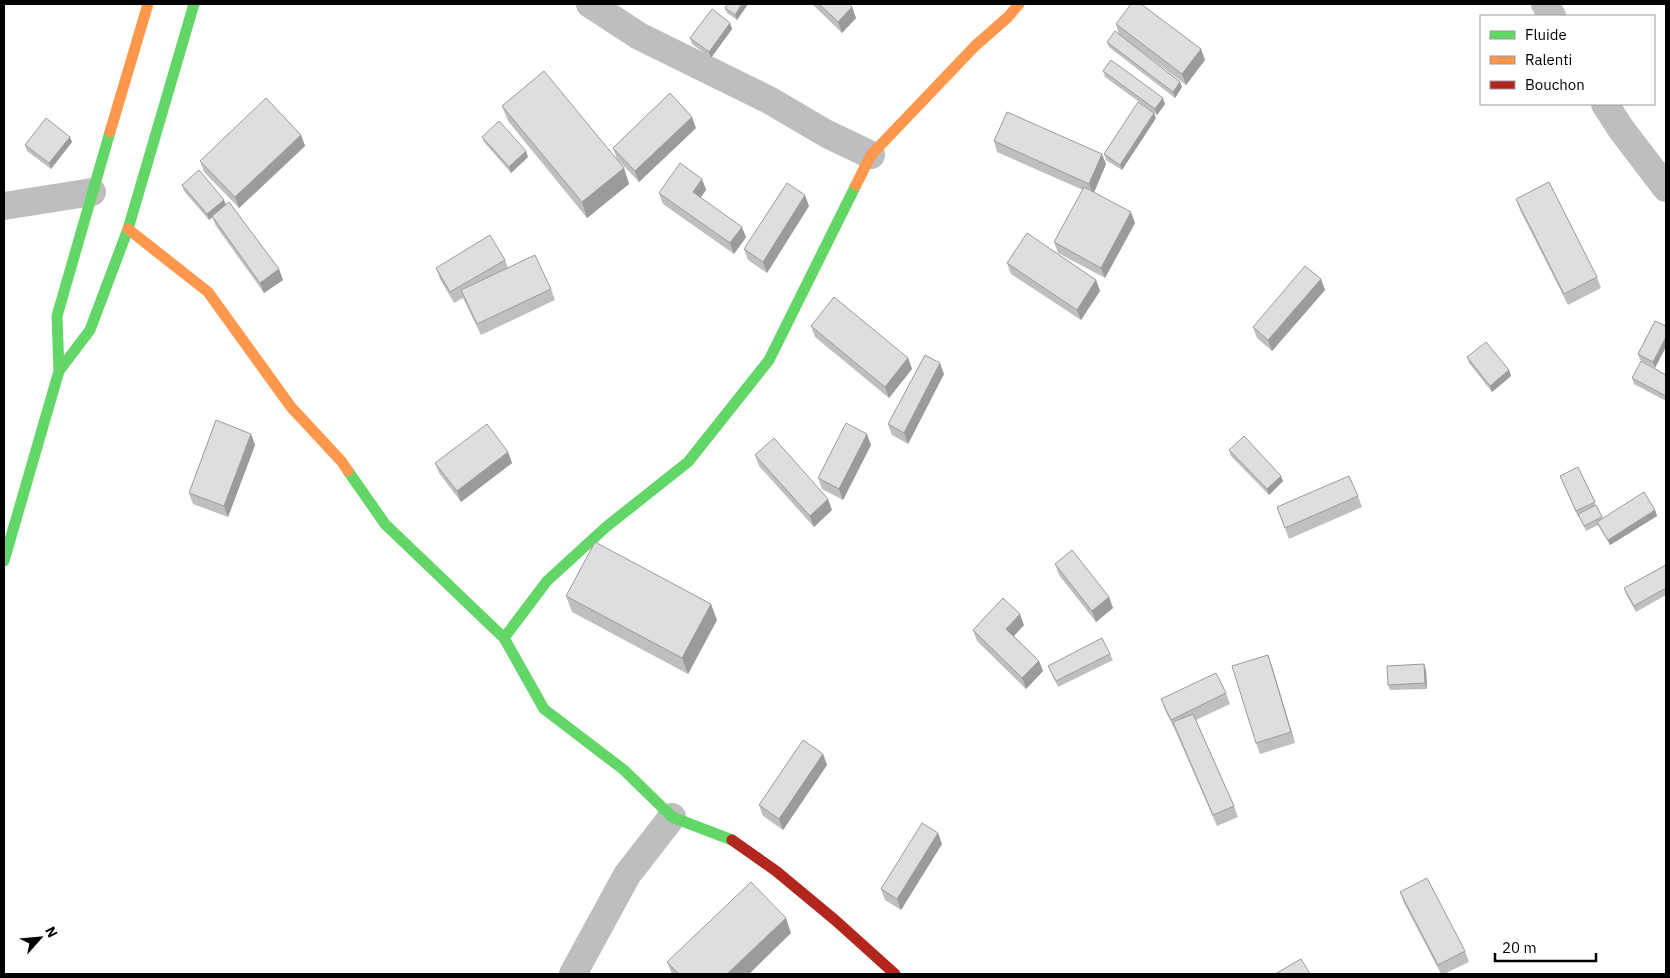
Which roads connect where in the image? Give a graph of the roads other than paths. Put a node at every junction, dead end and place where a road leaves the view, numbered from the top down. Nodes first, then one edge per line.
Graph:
1 (148, 4) edge
2 (194, 4) edge
3 (590, 4) edge
4 (1018, 4) edge
5 (1545, 4) edge
6 (1551, 15) edge
7 (1606, 105) edge
8 (871, 155) junction
9 (1666, 188) edge
10 (92, 192) junction
11 (4, 206) edge
12 (128, 229) junction
13 (59, 371) junction
14 (4, 561) edge
15 (504, 638) junction
16 (672, 818) junction
17 (573, 974) edge
18 (895, 974) edge

1 - 10 street
2 - 12 street
3 - 8 street
4 - 8 street
5 - 6 street
7 - 9 street
8 - 15 street
10 - 11 street
10 - 13 street
12 - 13 street
12 - 15 street
13 - 14 street
15 - 16 street
16 - 17 street
16 - 18 street

